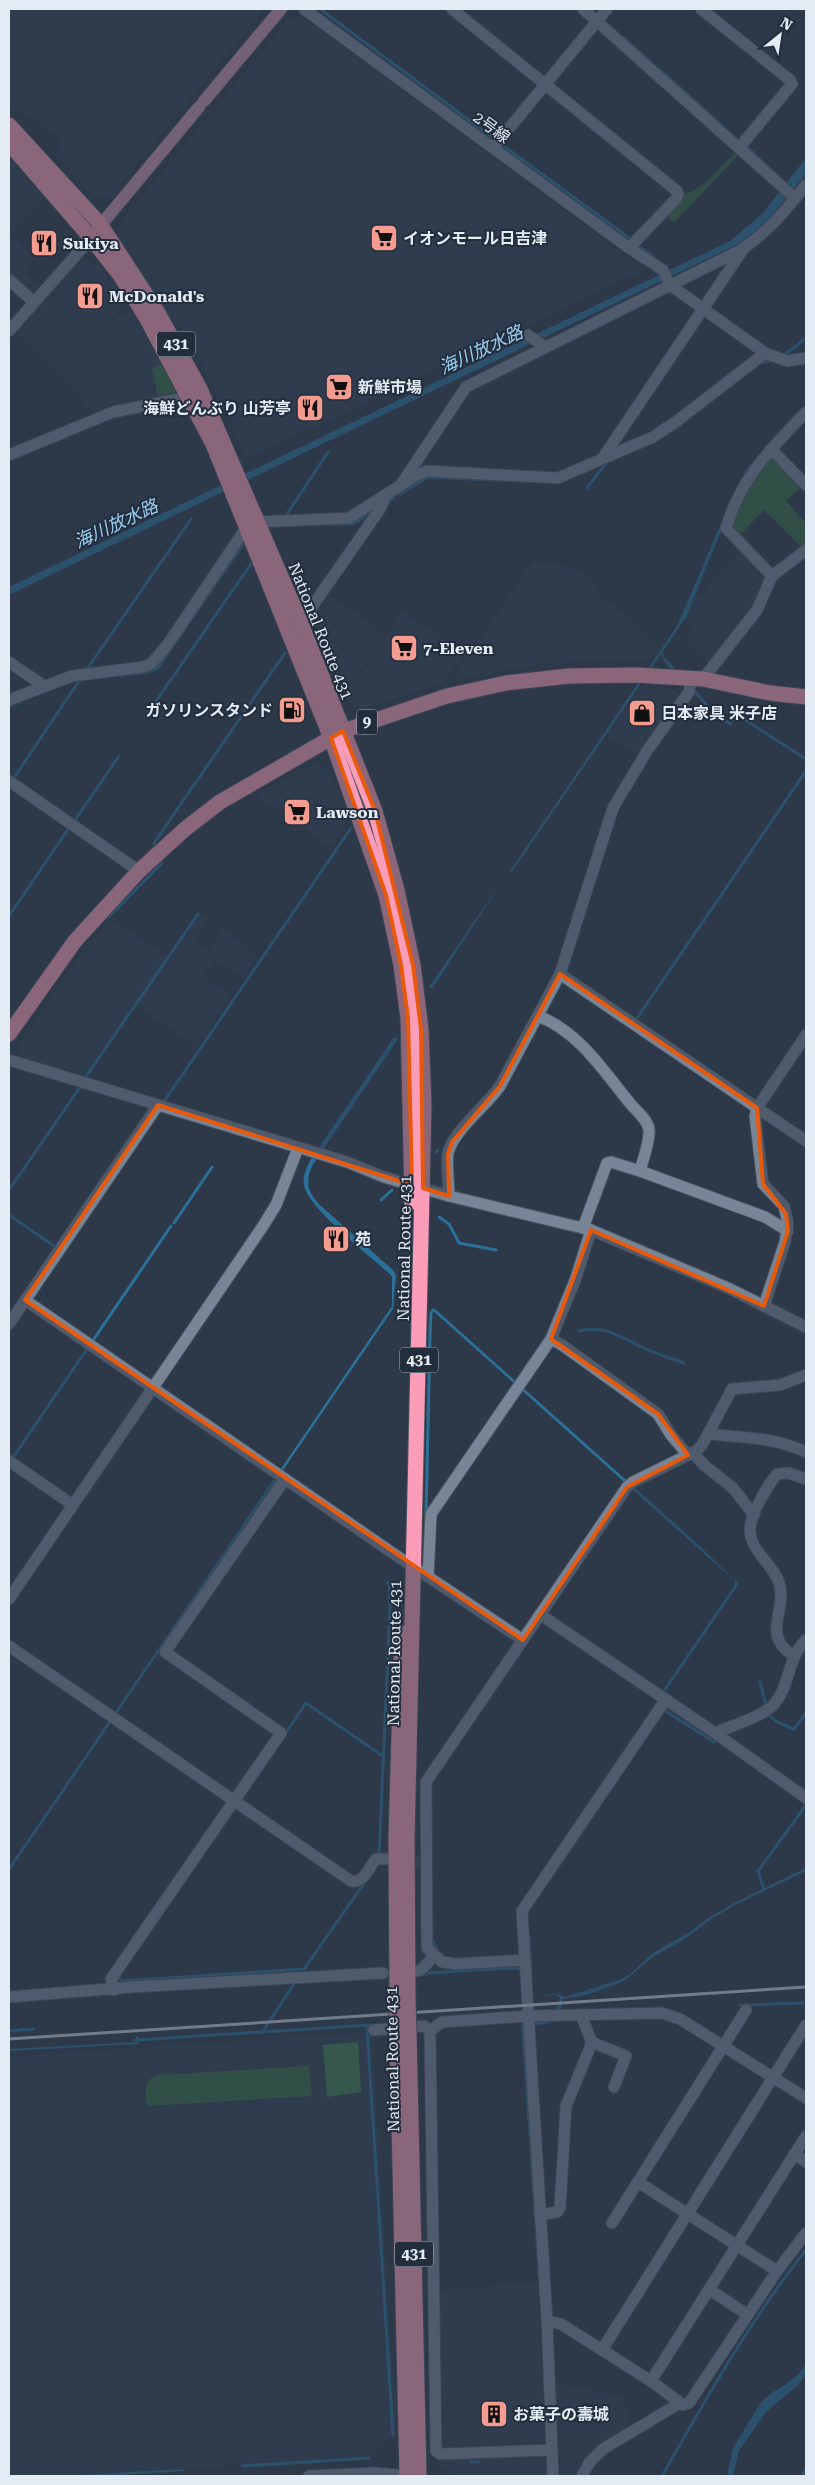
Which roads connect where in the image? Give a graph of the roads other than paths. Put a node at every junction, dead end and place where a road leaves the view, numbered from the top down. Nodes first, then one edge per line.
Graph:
1 (281, 9) edge
2 (304, 9) edge
3 (452, 9) edge
4 (583, 9) edge
5 (607, 9) edge
6 (701, 9) edge
7 (597, 20) junction
8 (544, 84) junction
9 (9, 125) edge
10 (9, 143) edge
11 (493, 148) junction
12 (739, 148) junction
13 (806, 185) edge
14 (793, 196) junction
15 (100, 224) junction
16 (91, 238) junction
17 (628, 248) junction
18 (744, 248) junction
19 (667, 279) junction
20 (9, 280) edge
21 (34, 302) junction
22 (704, 308) junction
23 (9, 331) edge
24 (528, 335) dead end
25 (542, 345) junction
26 (765, 353) junction
27 (806, 358) edge
28 (189, 398) junction
29 (806, 412) edge
30 (771, 449) junction
31 (9, 455) edge
32 (604, 458) junction
33 (231, 474) junction
34 (400, 486) junction
35 (806, 486) edge
36 (387, 494) junction
37 (252, 525) junction
38 (806, 550) edge
39 (772, 576) junction
40 (309, 611) dead end
41 (9, 662) edge
42 (697, 678) junction
43 (44, 686) junction
44 (806, 697) edge
45 (9, 700) edge
46 (337, 734) junction
47 (9, 781) edge
48 (138, 871) junction
49 (560, 974) junction
50 (538, 1016) junction
51 (9, 1034) edge
52 (806, 1035) edge
53 (9, 1060) edge
54 (158, 1105) junction
55 (757, 1108) junction
56 (806, 1141) edge
57 (298, 1148) junction
58 (640, 1171) junction
59 (418, 1187) junction
60 (449, 1196) junction
61 (587, 1229) junction
62 (788, 1231) junction
63 (25, 1300) junction
64 (764, 1306) junction
65 (9, 1324) edge
66 (806, 1327) edge
67 (551, 1340) junction
68 (806, 1376) edge
69 (153, 1388) junction
70 (709, 1434) junction
71 (806, 1452) edge
72 (690, 1454) junction
73 (9, 1461) edge
74 (281, 1476) junction
75 (805, 1476) edge
76 (73, 1505) junction
77 (754, 1515) junction
78 (409, 1564) junction
79 (428, 1577) junction
80 (9, 1599) edge
81 (542, 1614) junction
82 (523, 1640) junction
83 (806, 1640) edge
84 (9, 1646) edge
85 (794, 1656) junction
86 (666, 1699) junction
87 (715, 1733) junction
88 (806, 1798) edge
89 (234, 1801) junction
90 (386, 1859) tunnel mouth
91 (434, 1956) junction
92 (524, 1960) junction
93 (418, 1971) dead end
94 (383, 1973) dead end
95 (114, 1990) junction
96 (9, 1997) edge
97 (746, 2010) dead end
98 (581, 2015) junction
99 (528, 2016) junction
100 (806, 2025) edge
101 (374, 2030) dead end
102 (430, 2031) junction
103 (403, 2033) junction
104 (591, 2042) junction
105 (723, 2046) junction
106 (773, 2078) junction
107 (614, 2087) dead end
108 (806, 2098) edge
109 (806, 2136) edge
110 (794, 2154) junction
111 (806, 2162) edge
112 (638, 2182) junction
113 (688, 2214) junction
114 (540, 2215) junction
115 (612, 2223) dead end
116 (806, 2233) edge
117 (738, 2246) junction
118 (777, 2271) junction
119 (710, 2290) junction
120 (748, 2315) junction
121 (547, 2321) junction
122 (602, 2350) junction
123 (652, 2381) junction
124 (680, 2402) junction
125 (552, 2450) junction
126 (310, 2476) edge
127 (408, 2476) edge
128 (419, 2476) edge
129 (553, 2476) edge
130 (582, 2476) edge

1 - 15 main road
2 - 11 street, 2号線
3 - 8 street
4 - 7 street
5 - 7 street
6 - 12 street
7 - 8 street
7 - 12 street
8 - 11 street
8 - 17 street
9 - 15 highway, National Route 431 / 431
10 - 16 highway, National Route 431 / 431
11 - 17 street, 2号線
12 - 14 street
13 - 14 street
14 - 18 street
15 - 16 main road
15 - 33 highway, National Route 431 / 431
16 - 21 street
16 - 28 highway, National Route 431 / 431
17 - 19 street, 2号線
18 - 19 street
18 - 22 street
19 - 22 street, 2号線
19 - 25 street
20 - 21 street
21 - 23 street
22 - 26 street, 2号線
22 - 32 street
24 - 25 street
25 - 34 street
26 - 27 street, 2号線
26 - 32 street
28 - 31 street
28 - 33 highway, National Route 431 / 431
29 - 30 street
30 - 35 street
30 - 39 street
32 - 34 street
33 - 37 highway, National Route 431 / 431
34 - 36 street
36 - 37 street
36 - 40 street
37 - 43 street
37 - 46 highway, National Route 431 / 431
38 - 39 street
39 - 42 street
41 - 43 street
42 - 44 highway, 9
42 - 46 highway, 9
42 - 49 street
43 - 45 street
46 - 48 highway, 9
46 - 59 highway, National Route 431 / 431
47 - 48 street
48 - 51 highway, 9
49 - 50 street
49 - 55 street
50 - 58 street
50 - 60 street
52 - 55 street
53 - 54 street
54 - 57 street
54 - 63 street
55 - 56 street
55 - 62 street
57 - 59 street
57 - 69 street
58 - 61 street
58 - 62 street
59 - 60 street
59 - 78 highway, National Route 431 / 431
60 - 61 street
61 - 64 street
61 - 67 street
62 - 64 street
63 - 65 street
63 - 69 street
64 - 66 street
67 - 72 street
67 - 79 street
68 - 70 street
69 - 74 street
69 - 76 street
70 - 71 street
70 - 72 street
72 - 77 street
72 - 81 street
73 - 76 street
74 - 78 street
74 - 89 street
75 - 77 street
76 - 80 street
77 - 85 street
78 - 79 street
78 - 103 highway, National Route 431 / 431, bridge
79 - 82 street
81 - 82 street
81 - 86 street
82 - 91 street
83 - 85 street
84 - 89 street
85 - 87 street
86 - 87 street
86 - 92 street
87 - 88 street
89 - 90 street
89 - 95 street
91 - 92 street
91 - 93 street
92 - 99 street
94 - 95 street
95 - 96 street
97 - 105 street
98 - 99 street
98 - 104 street
98 - 105 street
99 - 102 street
99 - 114 street
100 - 106 street
101 - 102 street
102 - 125 street
103 - 127 highway, National Route 431 / 431
103 - 128 highway, National Route 431 / 431
104 - 107 street
104 - 114 street
105 - 106 street
105 - 112 street
106 - 108 street
106 - 113 street
109 - 110 street
110 - 111 street
110 - 117 street
112 - 113 street
112 - 115 street
113 - 117 street
113 - 122 street
114 - 121 street
116 - 118 street
117 - 118 street
117 - 119 street
118 - 120 street
119 - 120 street
119 - 123 street
120 - 124 street
121 - 122 street
121 - 125 street
122 - 123 street
123 - 124 street
124 - 130 street
125 - 129 street
126 - 127 street

